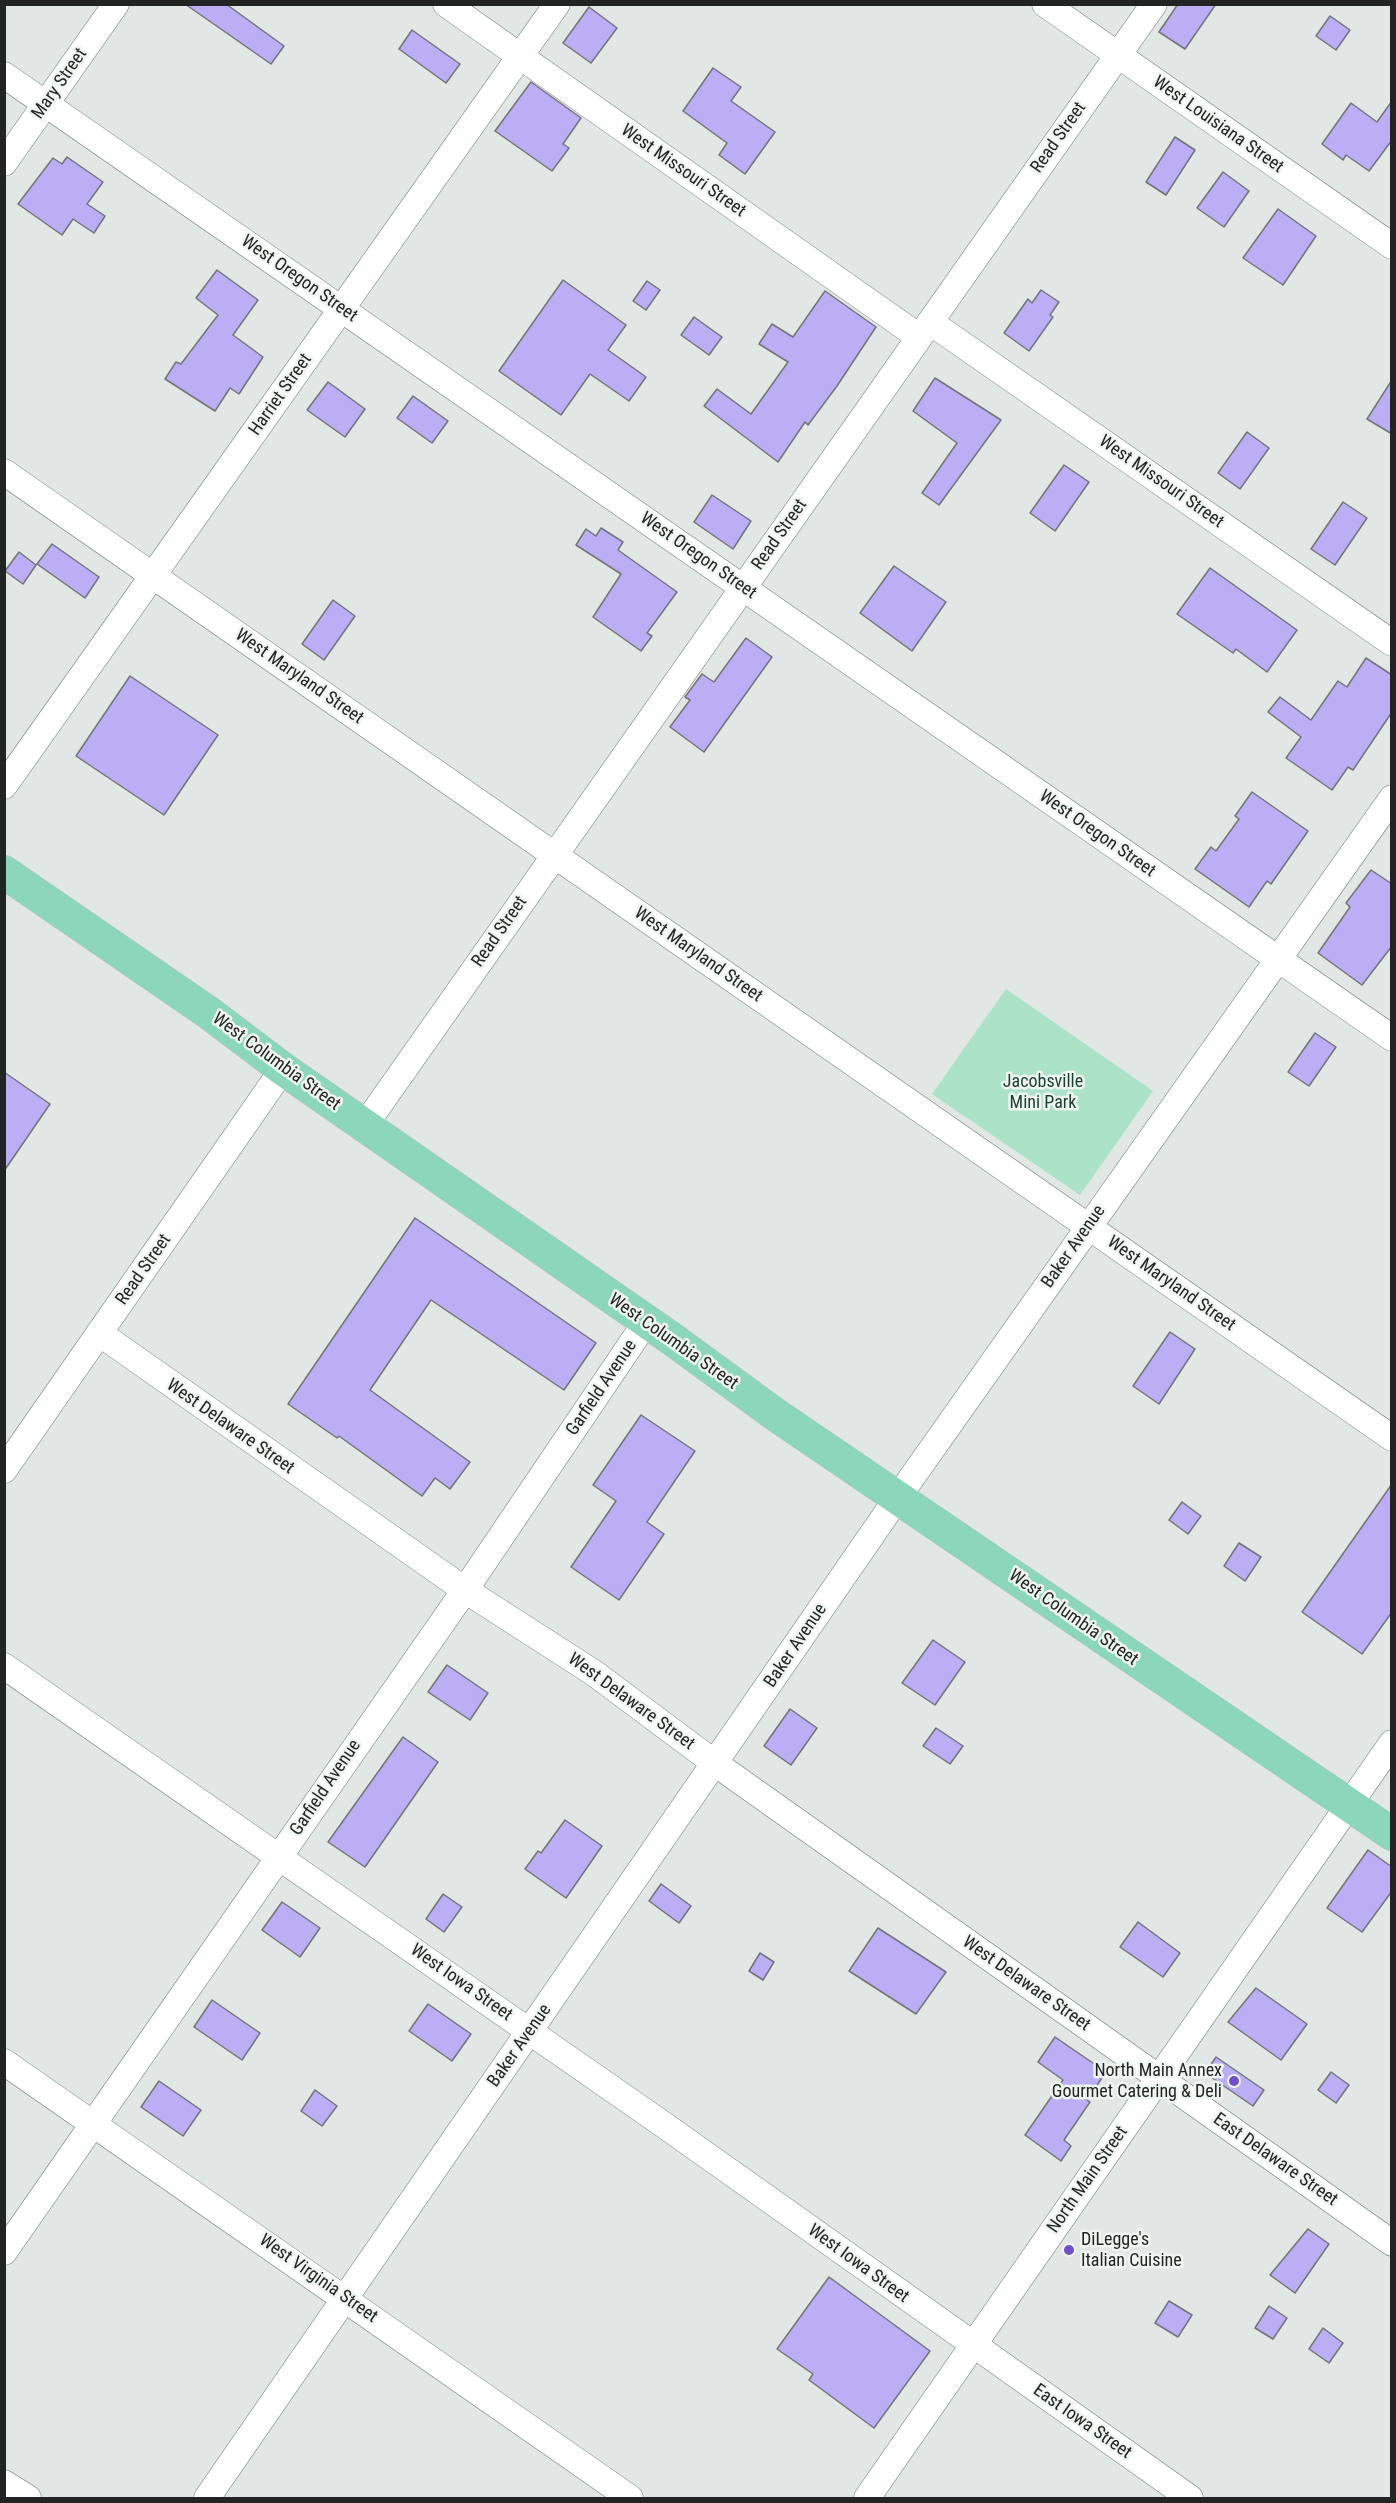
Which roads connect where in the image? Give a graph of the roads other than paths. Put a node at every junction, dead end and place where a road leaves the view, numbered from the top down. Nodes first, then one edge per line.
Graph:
1 (116, 4) edge
2 (446, 4) edge
3 (557, 4) edge
4 (1045, 4) edge
5 (1154, 4) edge
6 (520, 56) junction
7 (1117, 56) junction
8 (4, 75) edge
9 (46, 104) junction
10 (4, 163) edge
11 (1392, 246) edge
12 (342, 309) junction
13 (924, 329) junction
14 (4, 472) edge
15 (153, 576) junction
16 (742, 587) junction
17 (1392, 643) edge
18 (4, 786) edge
19 (1392, 798) edge
20 (554, 855) junction
21 (7, 879) edge
22 (1277, 958) junction
23 (1392, 1038) edge
24 (283, 1069) junction
25 (364, 1125) junction
26 (1088, 1226) junction
27 (646, 1322) junction
28 (99, 1333) junction
29 (1392, 1438) edge
30 (4, 1470) edge
31 (898, 1497) junction
32 (465, 1590) junction
33 (4, 1666) edge
34 (1392, 1743) edge
35 (716, 1764) junction
36 (1348, 1805) junction
37 (1392, 1834) edge
38 (279, 1857) junction
39 (530, 2031) junction
40 (4, 2062) edge
41 (1158, 2077) junction
42 (93, 2124) junction
43 (1392, 2243) edge
44 (4, 2252) edge
45 (347, 2299) junction
46 (973, 2346) junction
47 (4, 2482) edge
48 (28, 2499) edge
49 (207, 2499) edge
50 (630, 2499) edge
51 (867, 2499) edge
52 (1190, 2499) edge

1 - 9 street, Mary Street
2 - 6 street, West Missouri Street
3 - 6 street, Harriet Street
4 - 7 street, West Louisiana Street
5 - 7 street, Read Street
6 - 12 street, Harriet Street
6 - 13 street, West Missouri Street
7 - 11 street, West Louisiana Street
7 - 13 street, Read Street
8 - 9 street, West Oregon Street
9 - 10 street, Mary Street
9 - 12 street, West Oregon Street
12 - 15 street, Harriet Street
12 - 16 street, West Oregon Street
13 - 16 street, Read Street
13 - 17 street, West Missouri Street
14 - 15 street, West Maryland Street
15 - 18 street, Harriet Street
15 - 20 street, West Maryland Street
16 - 20 street, Read Street
16 - 22 street, West Oregon Street
19 - 22 street, Baker Avenue
20 - 25 street, Read Street
20 - 26 street, West Maryland Street
21 - 24 main road, West Columbia Street
22 - 23 street, West Oregon Street
22 - 26 street, Baker Avenue
24 - 25 main road, West Columbia Street
24 - 28 street, Read Street
25 - 27 main road, West Columbia Street
26 - 29 street, West Maryland Street
26 - 31 street, Baker Avenue
27 - 31 main road, West Columbia Street
27 - 32 street, Garfield Avenue
28 - 30 street, Read Street
28 - 32 street, West Delaware Street
31 - 35 street, Baker Avenue
31 - 36 main road, West Columbia Street
32 - 35 street, West Delaware Street
32 - 38 street, Garfield Avenue
33 - 38 street, West Iowa Street
34 - 36 street, North Main Street
35 - 39 street, Baker Avenue
35 - 41 street, West Delaware Street
36 - 37 main road, West Columbia Street
36 - 41 street, North Main Street
38 - 39 street, West Iowa Street
38 - 42 street, Garfield Avenue
39 - 45 street, Baker Avenue
39 - 46 street, West Iowa Street
40 - 42 street, West Virginia Street
41 - 43 street, East Delaware Street
41 - 46 street, North Main Street
42 - 44 street, Garfield Avenue
42 - 45 street, West Virginia Street
45 - 49 street, Baker Avenue
45 - 50 street, West Virginia Street
46 - 51 street, North Main Street
46 - 52 street, East Iowa Street
47 - 48 street

